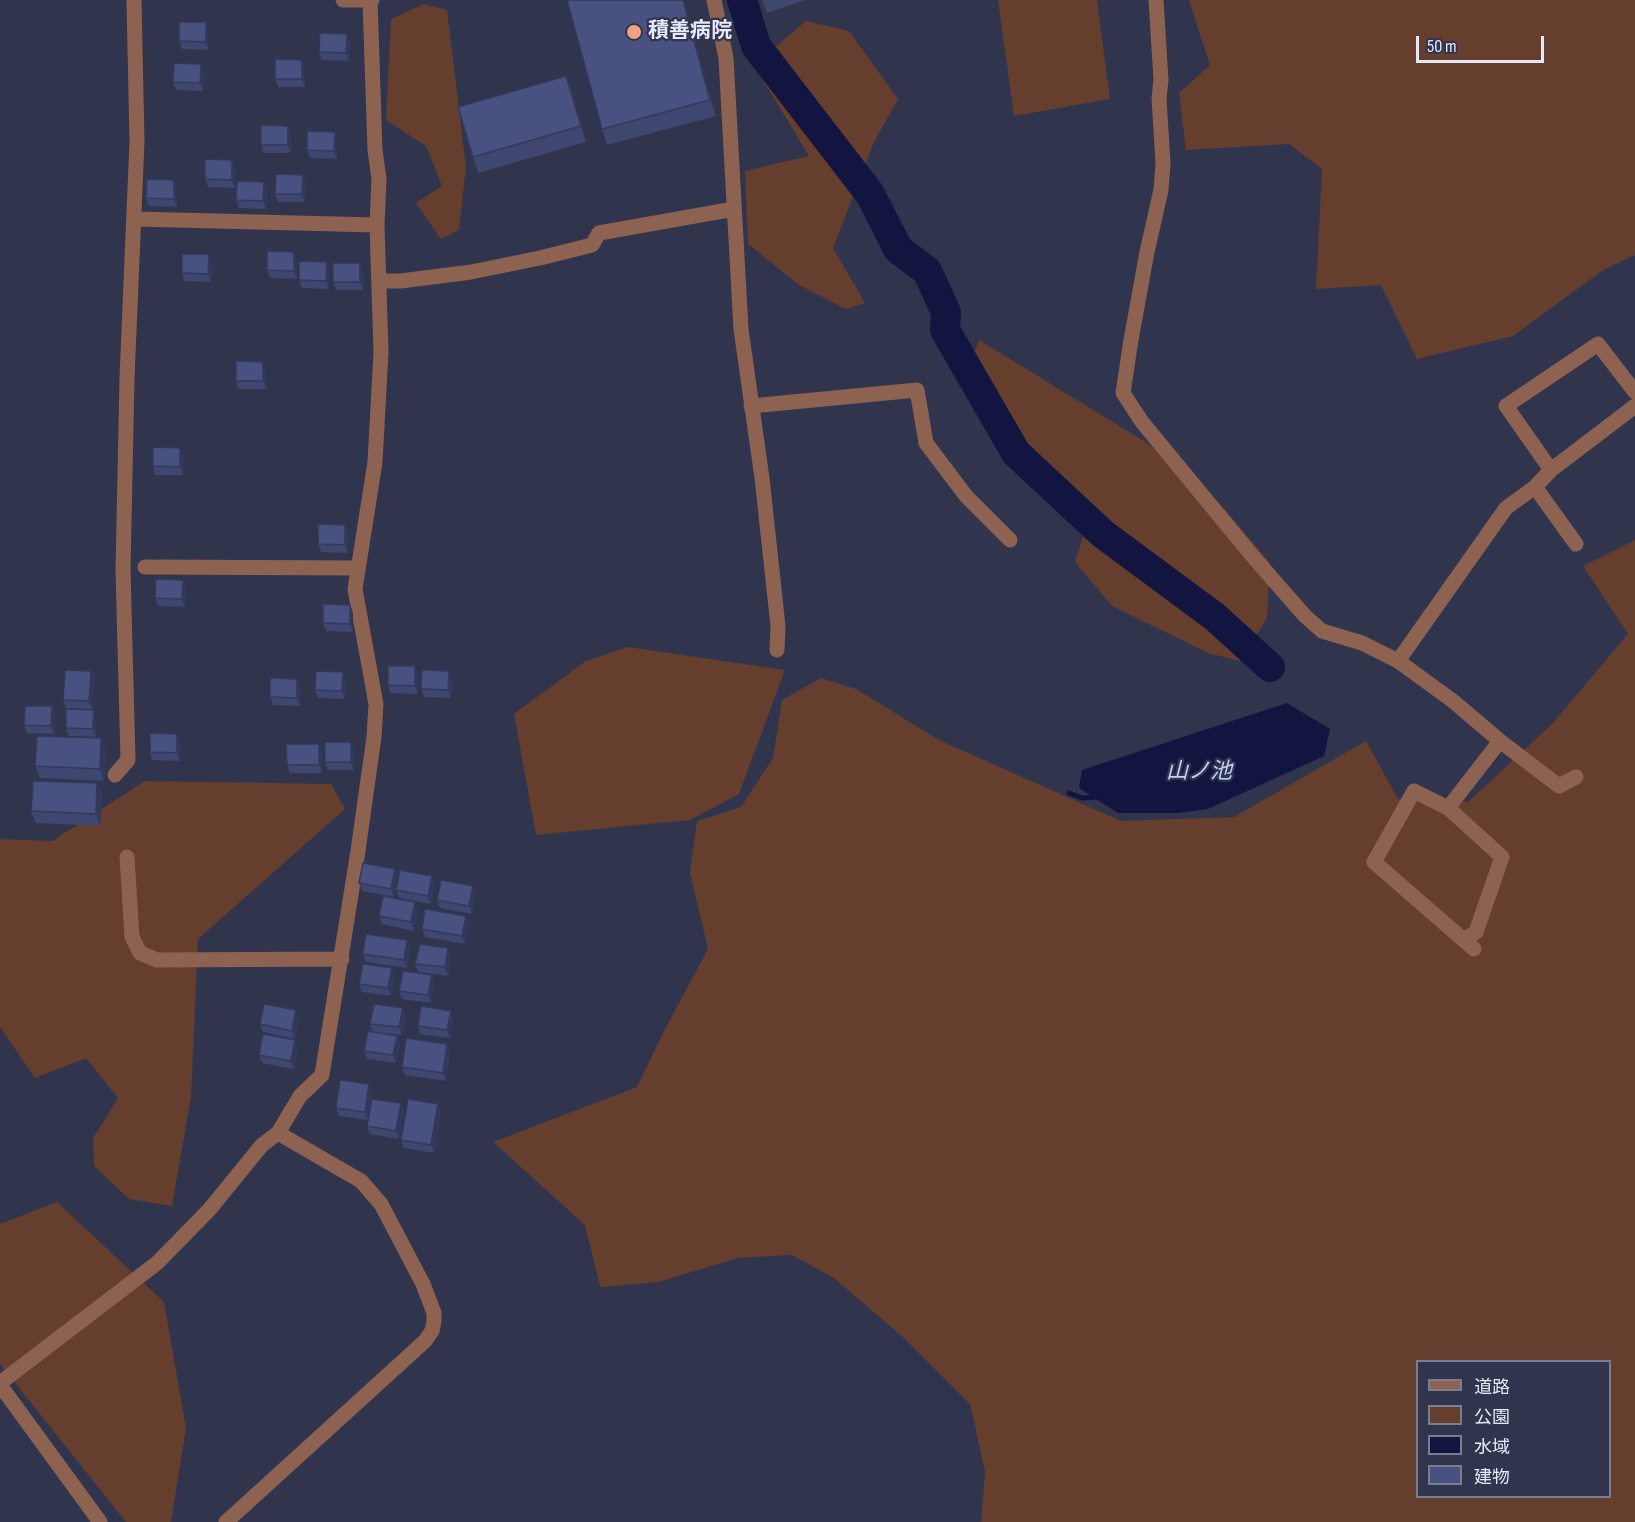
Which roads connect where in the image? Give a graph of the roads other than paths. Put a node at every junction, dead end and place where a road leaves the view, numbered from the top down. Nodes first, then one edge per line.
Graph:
1 (134, 0) edge
2 (343, 0) edge
3 (371, 0) edge
4 (714, 0) edge
5 (1156, 0) edge
6 (734, 209) junction
7 (135, 219) junction
8 (377, 225) junction
9 (379, 281) junction
10 (1635, 392) edge
11 (752, 406) junction
12 (1635, 406) edge
13 (1551, 470) junction
14 (1535, 487) junction
15 (1010, 540) dead end
16 (1576, 544) dead end
17 (144, 567) dead end
18 (358, 568) junction
19 (777, 650) dead end
20 (1398, 661) junction
21 (1500, 741) junction
22 (115, 775) dead end
23 (1576, 777) dead end
24 (1448, 808) junction
25 (127, 856) dead end
26 (342, 959) junction
27 (278, 1133) junction
28 (0, 1384) edge
29 (100, 1522) edge
30 (226, 1522) edge

1 - 7 street
2 - 3 street
3 - 8 street
4 - 6 street
5 - 20 street
6 - 9 street
6 - 11 street
7 - 8 street
7 - 22 street
8 - 9 street
9 - 18 street
10 - 13 street
11 - 15 street
11 - 19 street
12 - 13 street
13 - 14 street
14 - 16 street
14 - 20 street
17 - 18 street
18 - 26 street
20 - 21 street
21 - 23 street
21 - 24 street
24 - 24 street
25 - 26 street
26 - 27 street
27 - 28 street
27 - 30 street
28 - 29 street

